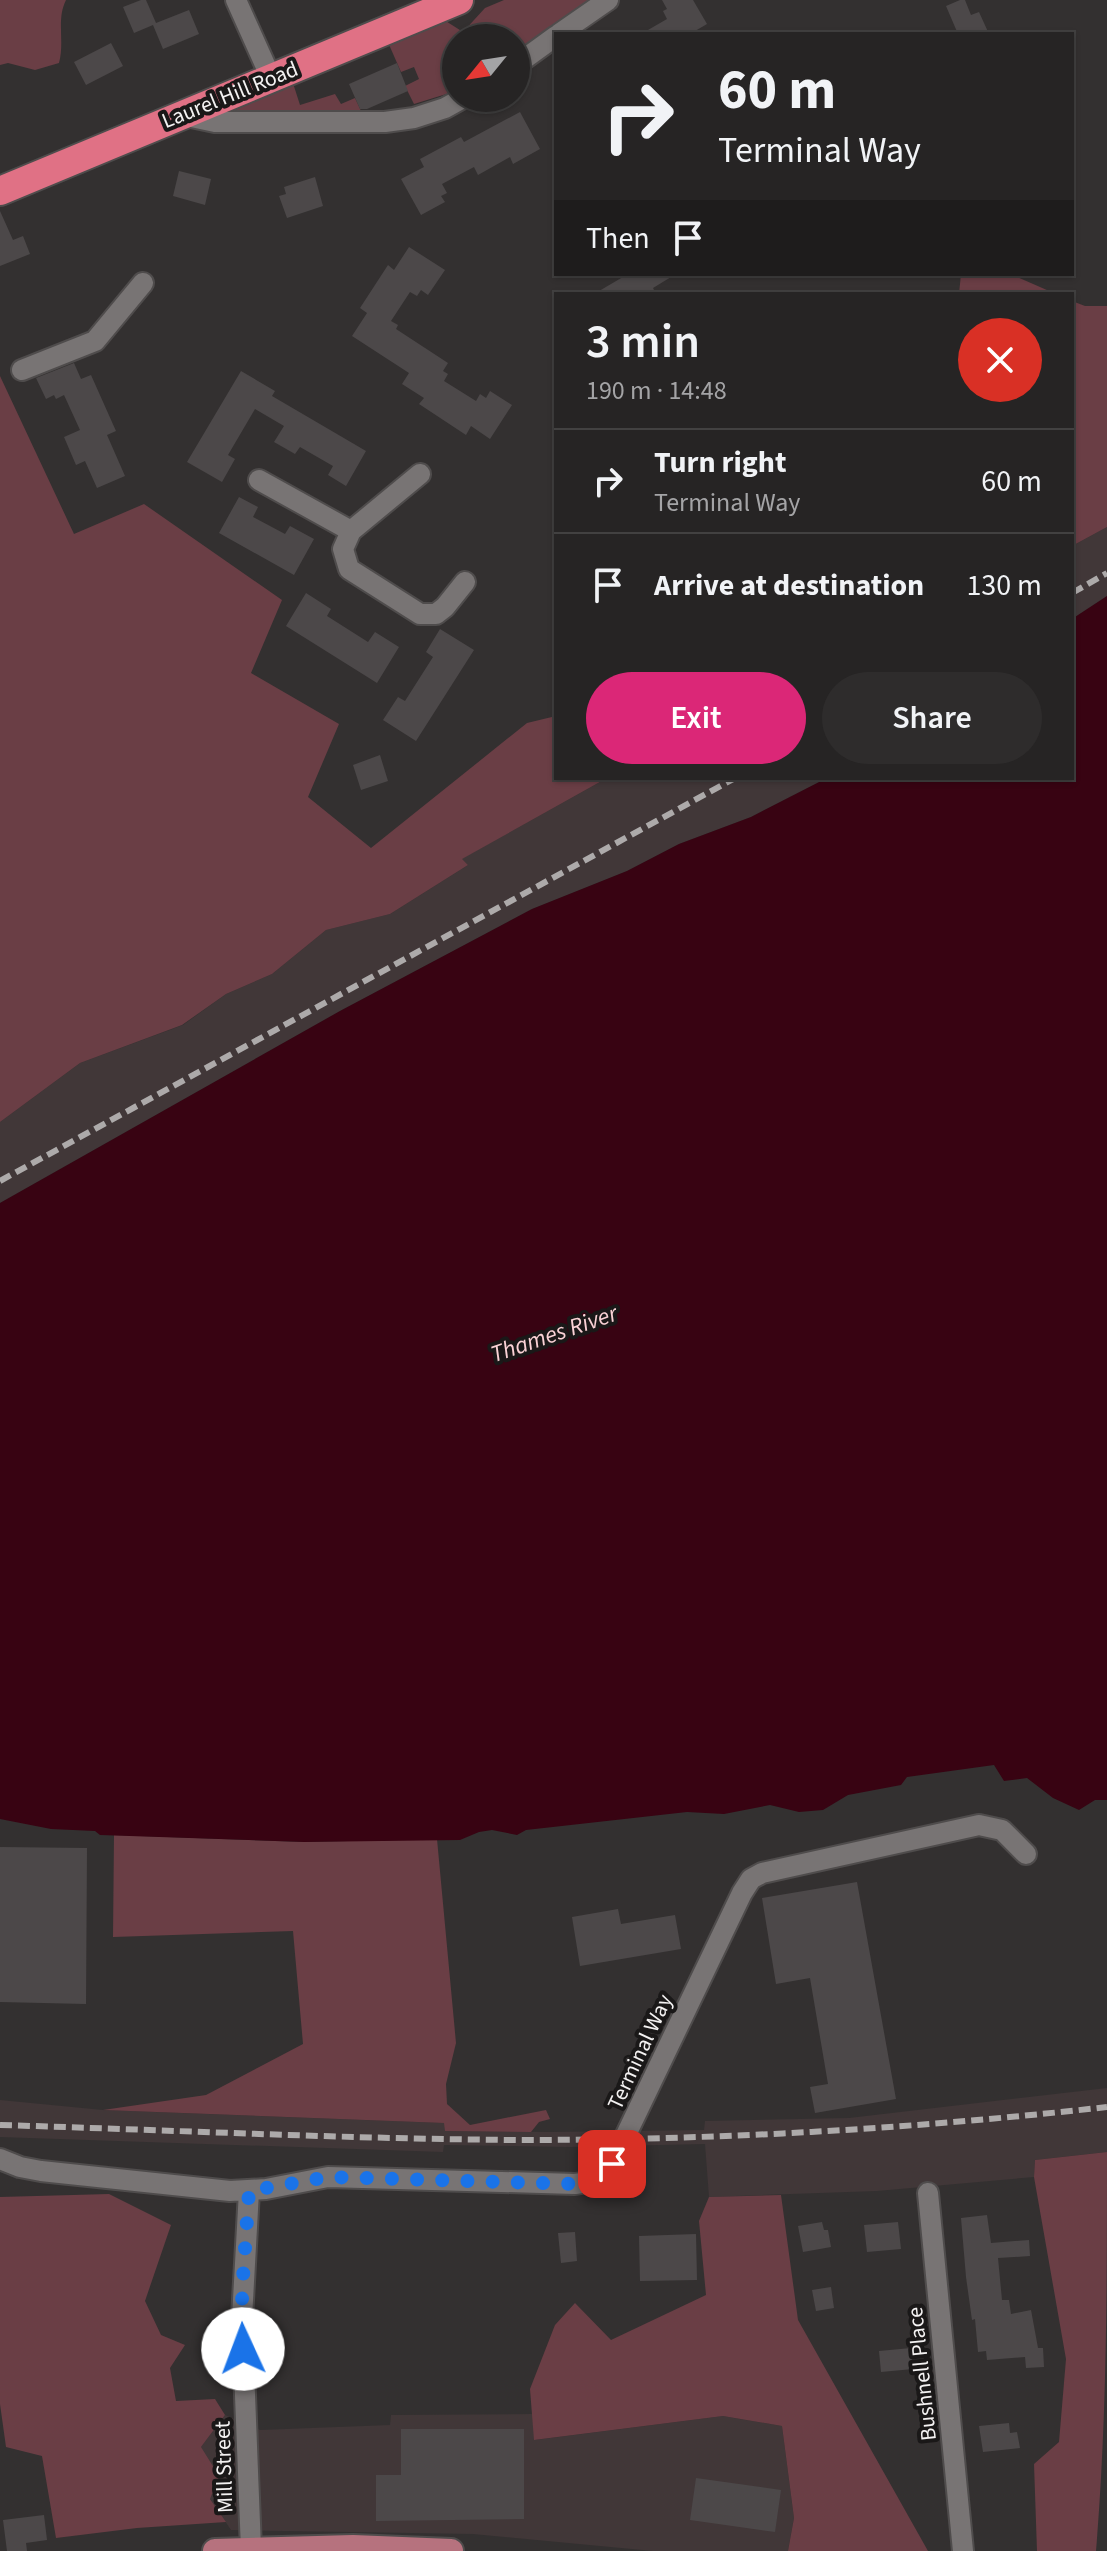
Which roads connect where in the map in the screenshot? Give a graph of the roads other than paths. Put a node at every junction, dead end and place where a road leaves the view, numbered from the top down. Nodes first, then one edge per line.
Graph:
1 (236, 0) edge
2 (459, 0) edge
3 (608, 0) edge
4 (562, 32) edge
5 (554, 38) edge
6 (530, 55) edge
7 (271, 78) junction
8 (442, 109) edge
9 (182, 115) junction
10 (0, 191) edge
11 (143, 283) dead end
12 (22, 370) dead end
13 (420, 474) dead end
14 (259, 480) dead end
15 (351, 531) junction
16 (465, 582) dead end
17 (1026, 1854) dead end
18 (0, 2159) edge
19 (249, 2191) junction
20 (928, 2193) dead end
21 (235, 2550) edge
22 (451, 2551) edge
23 (963, 2551) edge

1 - 7 street
2 - 7 highway, Laurel Hill Road
3 - 4 street
5 - 6 street
7 - 9 highway, Laurel Hill Road
8 - 9 street
9 - 10 highway, Laurel Hill Road
11 - 12 street
13 - 15 street
14 - 15 street
15 - 16 street
17 - 19 street, Terminal Way
18 - 19 street, Terminal Way
19 - 21 street, Mill Street
20 - 23 street, Bushnell Place
21 - 22 main road

